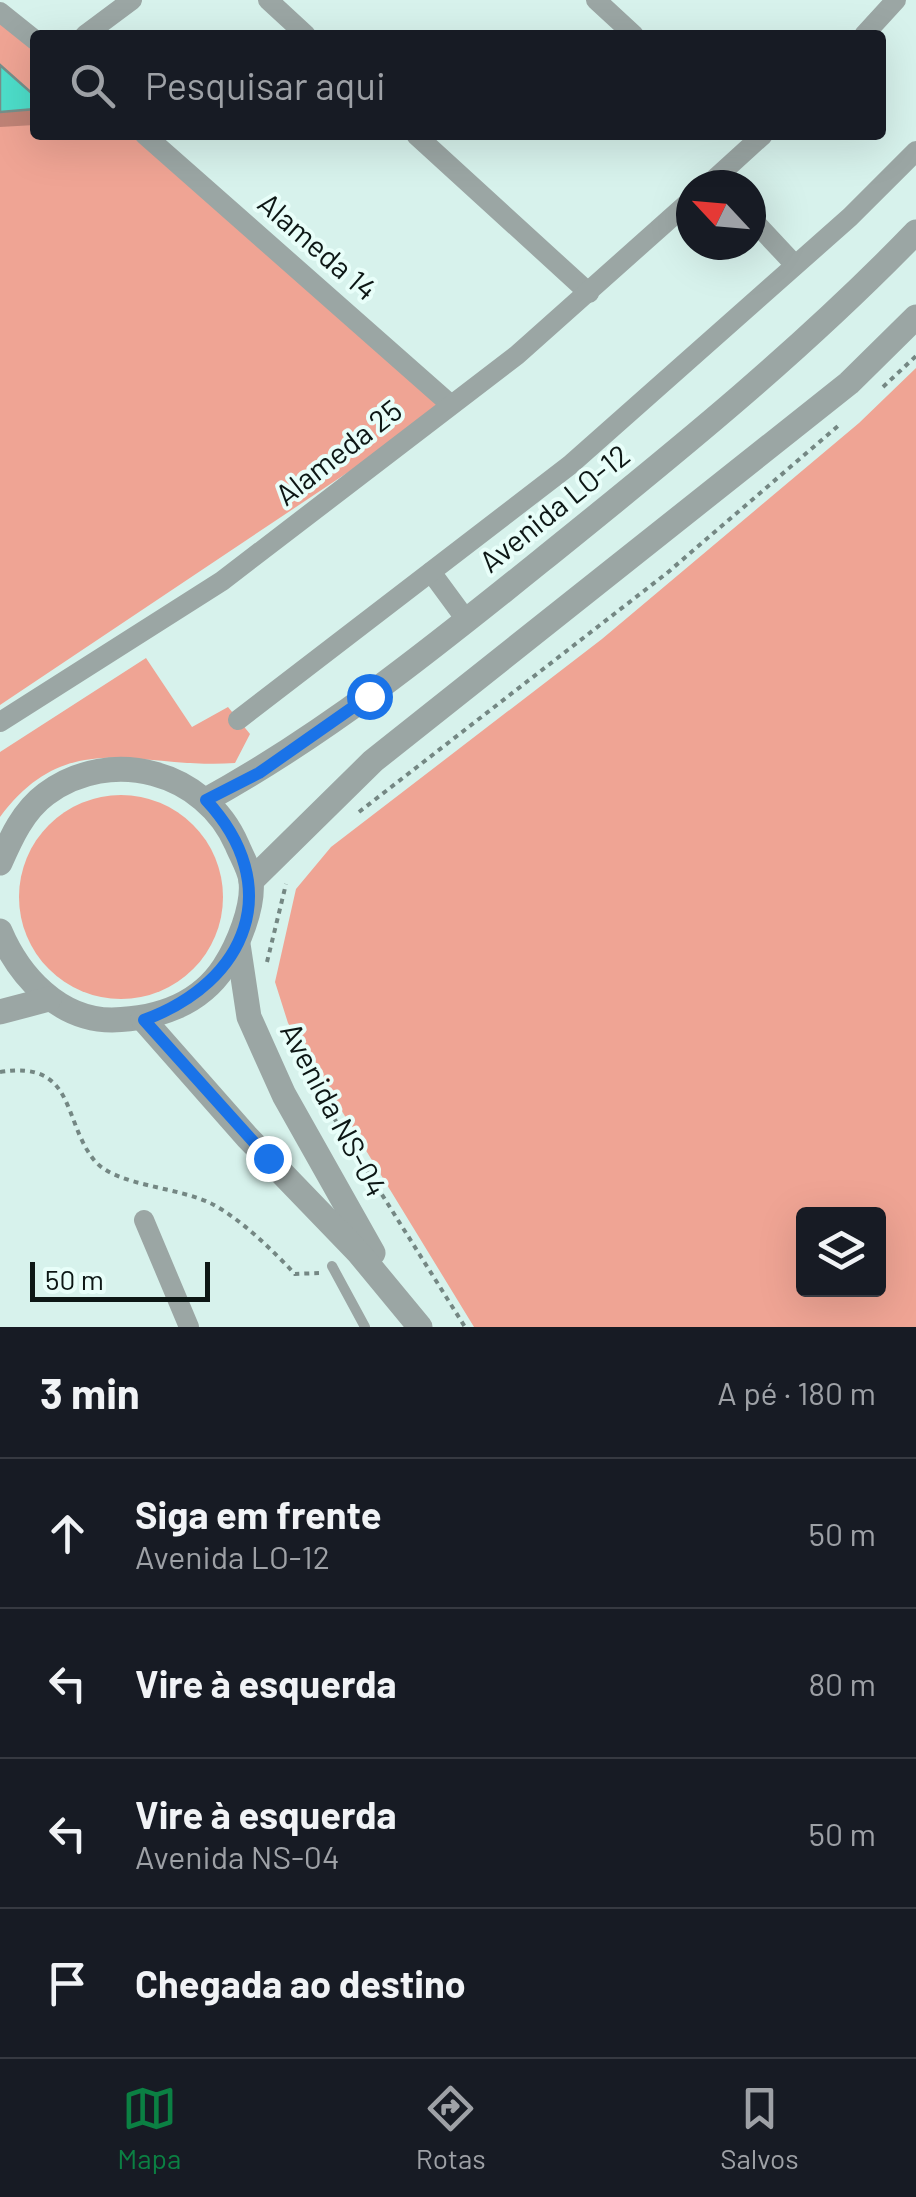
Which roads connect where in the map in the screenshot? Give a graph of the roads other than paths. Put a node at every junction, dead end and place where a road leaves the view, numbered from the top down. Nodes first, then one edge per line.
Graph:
1 (132, 0) edge
2 (268, 0) edge
3 (596, 0) edge
4 (896, 0) edge
5 (0, 12) edge
6 (92, 30) edge
7 (301, 30) edge
8 (629, 30) edge
9 (869, 30) edge
10 (30, 36) edge
11 (151, 140) edge
12 (422, 140) edge
13 (752, 140) edge
14 (916, 151) edge
15 (726, 170) edge
16 (676, 214) edge
17 (916, 232) edge
18 (766, 234) edge
19 (796, 266) junction
20 (590, 293) junction
21 (916, 316) edge
22 (450, 404) junction
23 (432, 572) junction
24 (467, 621) junction
25 (238, 720) dead end
26 (0, 722) edge
27 (206, 800) junction
28 (0, 863) edge
29 (252, 881) junction
30 (0, 930) edge
31 (238, 944) junction
32 (49, 999) junction
33 (0, 1012) edge
34 (144, 1020) junction
35 (144, 1220) dead end
36 (332, 1266) road end
37 (398, 1296) junction
38 (189, 1327) edge
39 (365, 1327) edge
40 (420, 1327) edge

1 - 6 street
2 - 7 street
3 - 8 street
4 - 9 street
5 - 10 street
11 - 22 street, Alameda 14
12 - 20 street
13 - 15 street
14 - 19 street
16 - 20 street, Alameda 25
17 - 24 street, Avenida LO-12
18 - 19 street
19 - 23 street
20 - 22 street, Alameda 25
21 - 29 street
22 - 26 street, Alameda 25
23 - 24 street
23 - 25 street
24 - 27 street, Avenida LO-12
27 - 28 street
27 - 29 street
29 - 31 street
30 - 32 street
31 - 34 street
31 - 37 street, Avenida NS-04
32 - 33 street
32 - 34 street
34 - 37 street, Avenida NS-04
35 - 38 street
36 - 39 lane
37 - 40 street, Avenida NS-04

